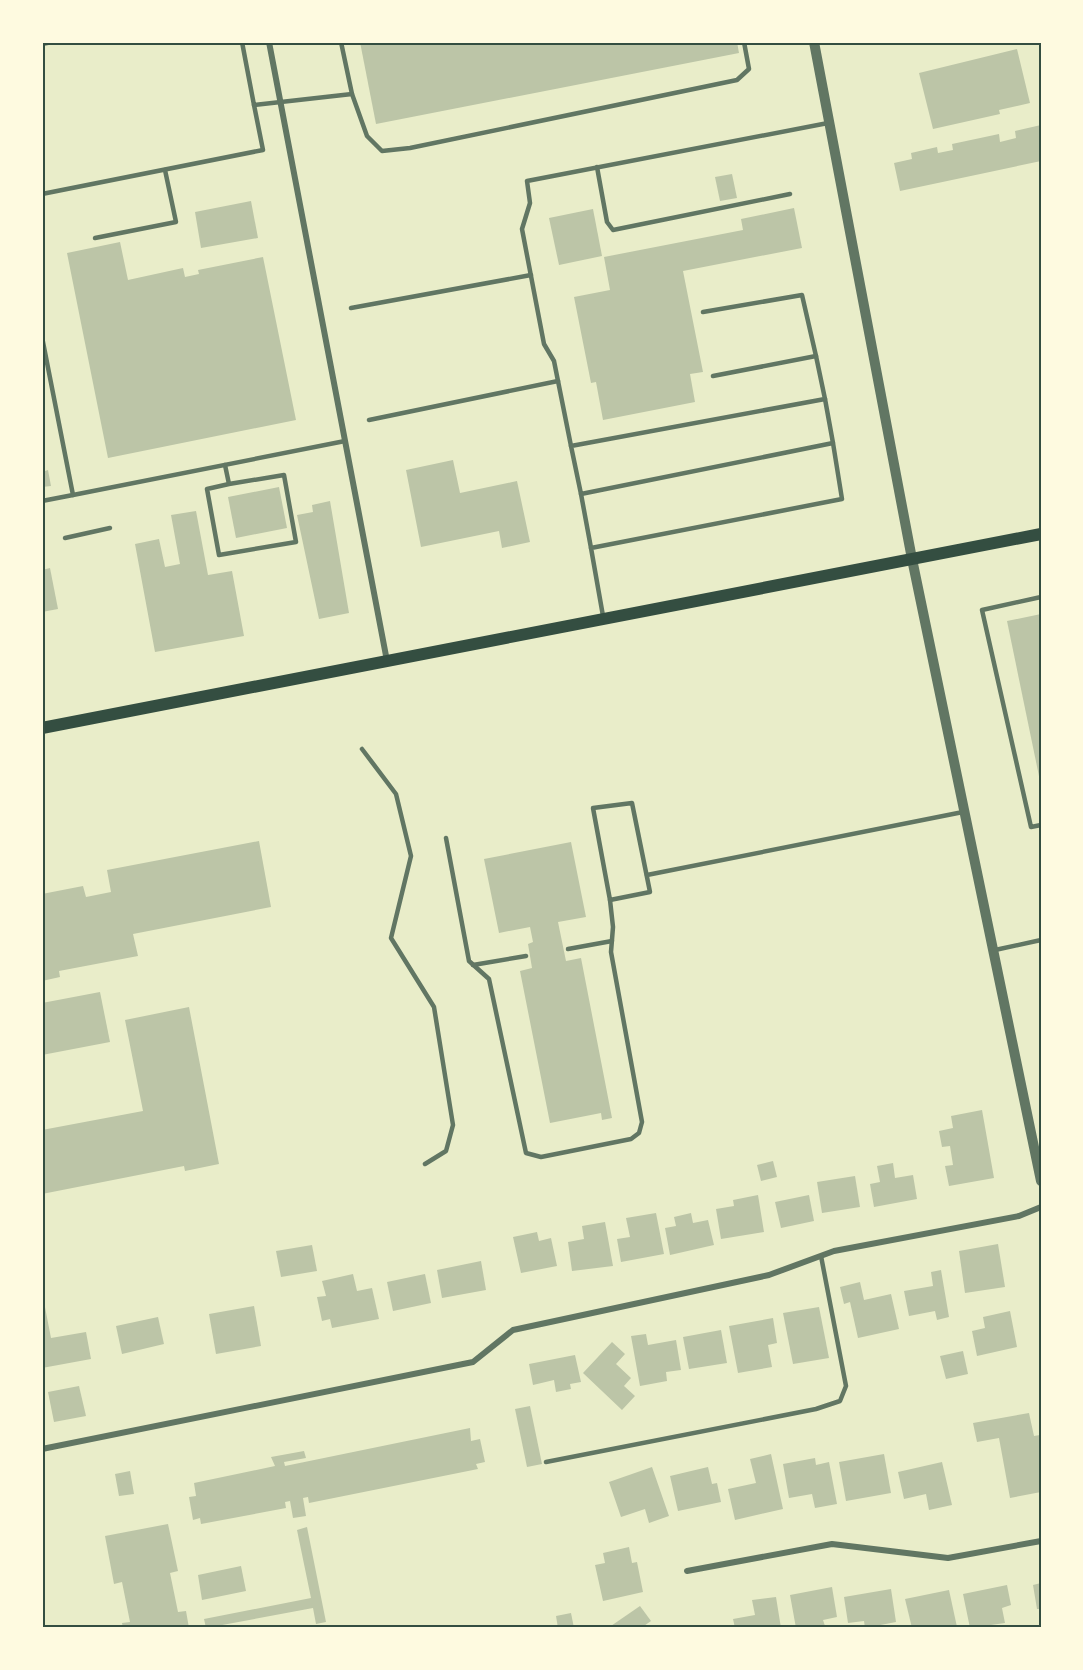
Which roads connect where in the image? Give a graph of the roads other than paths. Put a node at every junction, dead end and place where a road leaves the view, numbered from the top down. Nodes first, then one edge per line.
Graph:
1 (52, 42) edge
2 (242, 42) edge
3 (269, 42) edge
4 (341, 42) edge
5 (752, 42) edge
6 (814, 42) edge
7 (744, 43) edge
8 (42, 44) edge
9 (352, 94) junction
10 (280, 100) junction
11 (254, 105) junction
12 (829, 122) junction
13 (597, 167) junction
14 (165, 170) junction
15 (42, 194) edge
16 (790, 194) dead end
17 (95, 238) dead end
18 (531, 275) junction
19 (351, 308) dead end
20 (703, 312) dead end
21 (42, 337) edge
22 (816, 356) junction
23 (713, 376) dead end
24 (558, 381) junction
25 (825, 399) junction
26 (369, 420) dead end
27 (345, 441) junction
28 (833, 443) junction
29 (571, 446) junction
30 (225, 465) junction
31 (229, 484) junction
32 (581, 494) junction
33 (73, 495) junction
34 (42, 501) edge
35 (110, 528) dead end
36 (1041, 534) edge
37 (65, 538) dead end
38 (591, 548) junction
39 (912, 559) junction
40 (1041, 597) edge
41 (603, 619) junction
42 (387, 661) junction
43 (42, 728) edge
44 (362, 749) dead end
45 (965, 811) junction
46 (1041, 825) edge
47 (446, 838) dead end
48 (647, 875) junction
49 (610, 900) junction
50 (1041, 940) edge
51 (612, 941) junction
52 (568, 949) dead end
53 (995, 950) junction
54 (526, 956) dead end
55 (473, 965) junction
56 (425, 1164) dead end
57 (1041, 1181) edge
58 (1041, 1208) edge
59 (821, 1256) junction
60 (42, 1449) edge
61 (546, 1462) dead end
62 (1041, 1541) edge
63 (687, 1571) dead end

1 - 8 lane
2 - 11 lane
3 - 10 street
4 - 9 lane
5 - 7 lane
6 - 12 street
7 - 9 lane
9 - 10 lane
10 - 11 lane
10 - 27 street
11 - 14 lane
12 - 13 lane
12 - 39 street
13 - 16 lane
13 - 18 lane
14 - 15 lane
14 - 17 lane
18 - 19 lane
18 - 24 lane
20 - 22 lane
21 - 33 lane
22 - 23 lane
22 - 25 lane
24 - 26 lane
24 - 29 lane
25 - 28 lane
25 - 29 lane
27 - 30 lane
27 - 42 street
28 - 32 lane
28 - 38 lane
29 - 32 lane
30 - 31 lane
30 - 33 lane
31 - 31 lane
32 - 38 lane
33 - 34 lane
35 - 37 lane
36 - 39 main road
38 - 41 lane
39 - 41 main road
39 - 45 street
40 - 46 lane
41 - 42 main road
42 - 43 main road
44 - 56 lane
45 - 48 lane
45 - 53 street
47 - 55 lane
48 - 49 lane
48 - 49 lane
49 - 51 lane
50 - 53 lane
51 - 52 lane
51 - 55 lane
53 - 57 street
54 - 55 lane
58 - 59 street
59 - 60 street
59 - 61 lane
62 - 63 street

